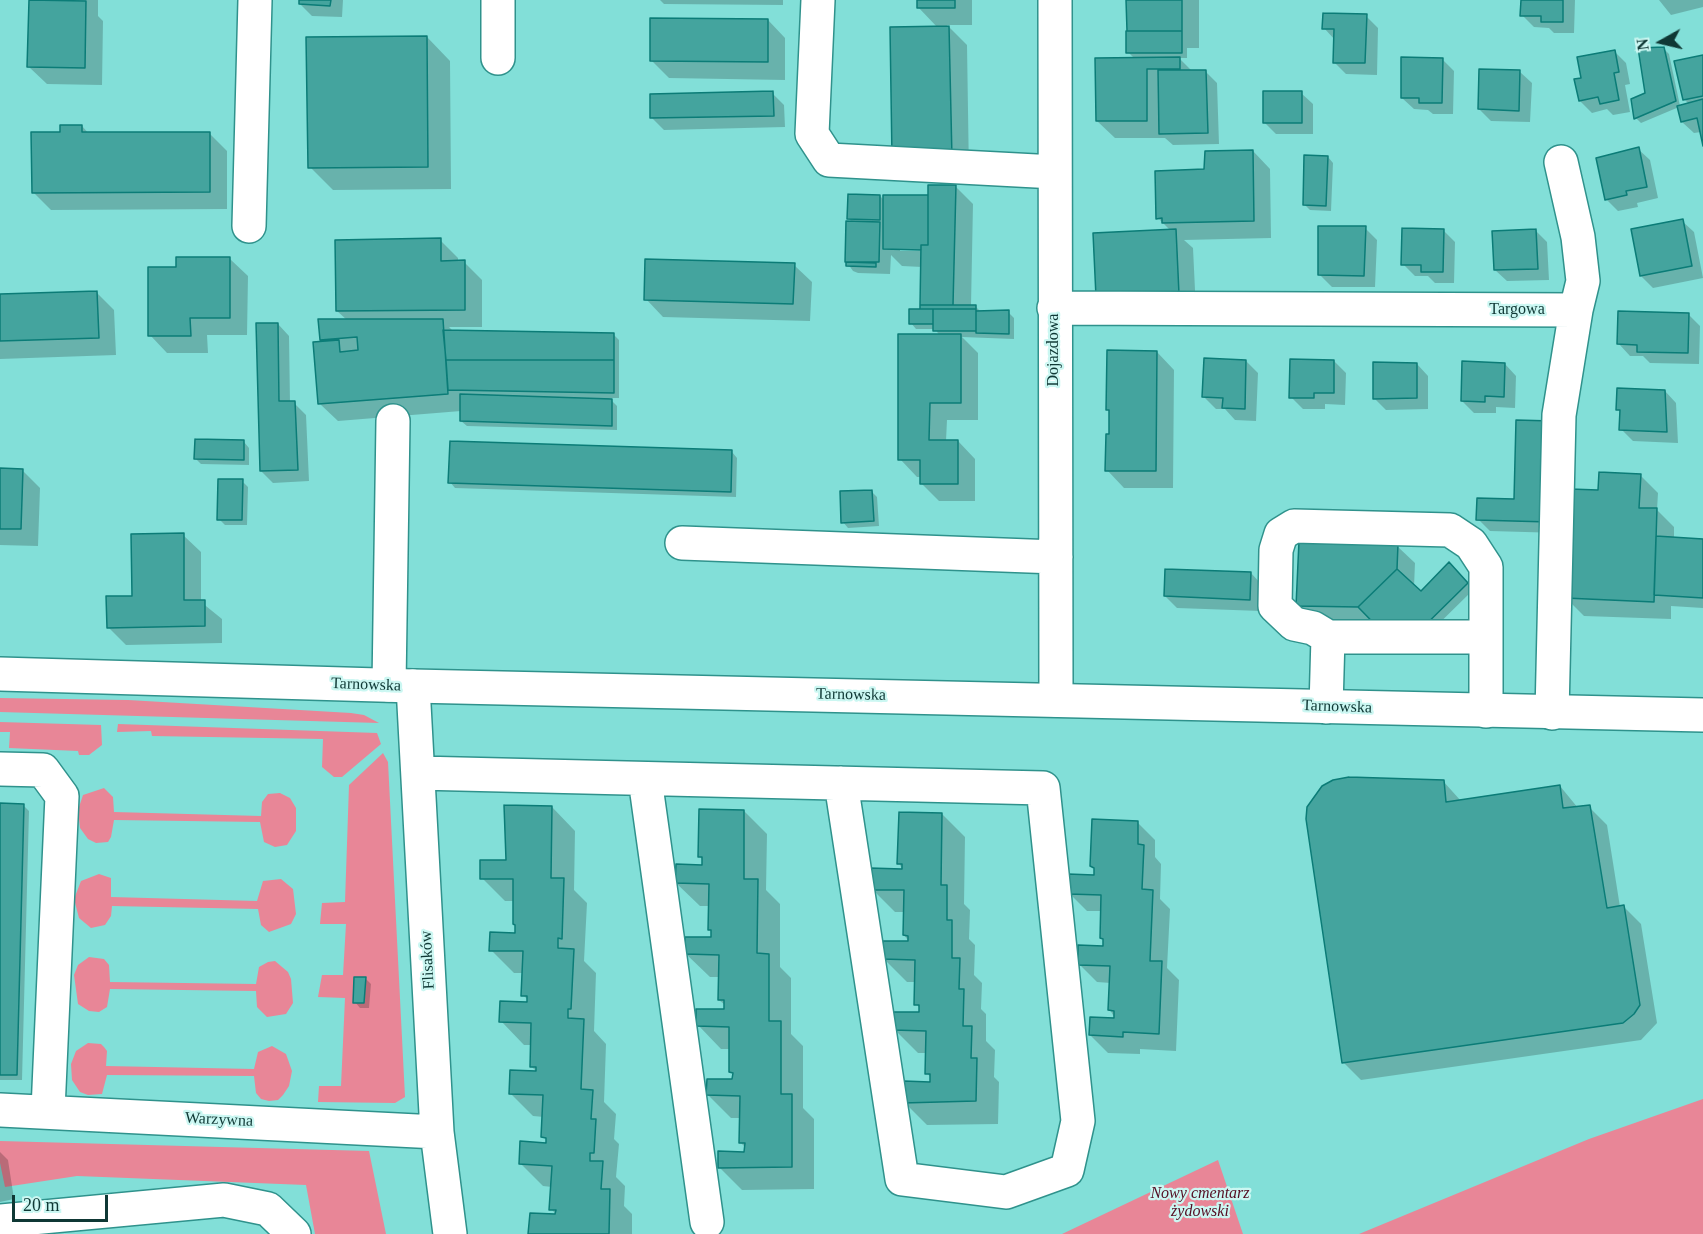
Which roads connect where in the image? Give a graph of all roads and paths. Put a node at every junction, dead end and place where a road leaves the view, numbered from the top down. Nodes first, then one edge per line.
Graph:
1 (255, 0) edge
2 (498, 0) edge
3 (818, 0) edge
4 (1055, 0) edge
5 (498, 58) dead end
6 (1561, 162) dead end
7 (1055, 172) junction
8 (249, 226) dead end
9 (1054, 308) junction
10 (1576, 310) junction
11 (393, 421) dead end
12 (682, 543) dead end
13 (1056, 557) junction
14 (1328, 637) junction
15 (1486, 637) junction
16 (0, 674) edge
17 (401, 686) junction
18 (1056, 700) junction
19 (1326, 707) junction
20 (1486, 711) junction
21 (1552, 713) junction
22 (1703, 715) edge
23 (0, 769) edge
24 (418, 774) junction
25 (645, 779) junction
26 (840, 783) junction
27 (0, 1110) edge
28 (48, 1110) junction
29 (437, 1132) junction
30 (0, 1221) edge
31 (707, 1222) dead end
32 (294, 1234) edge
33 (450, 1234) edge

1 - 8 street
2 - 5 street
3 - 7 street
4 - 7 street, Dojazdowa
6 - 10 street
7 - 9 street, Dojazdowa
9 - 10 street, Targowa
9 - 13 street, Dojazdowa
10 - 21 street
11 - 17 street, Flisaków
12 - 13 street
13 - 18 street, Dojazdowa
14 - 15 street
14 - 15 street
14 - 19 street
15 - 20 street
16 - 17 street, Tarnowska
17 - 18 street, Tarnowska
17 - 24 street, Flisaków
18 - 19 street, Tarnowska
19 - 20 street, Tarnowska
20 - 21 street, Tarnowska
21 - 22 street, Tarnowska
23 - 28 street
24 - 25 street
24 - 29 street, Flisaków
25 - 26 street
25 - 31 street
26 - 26 street
27 - 28 street, Warzywna
28 - 29 street, Warzywna
29 - 33 street, Flisaków
30 - 32 street

